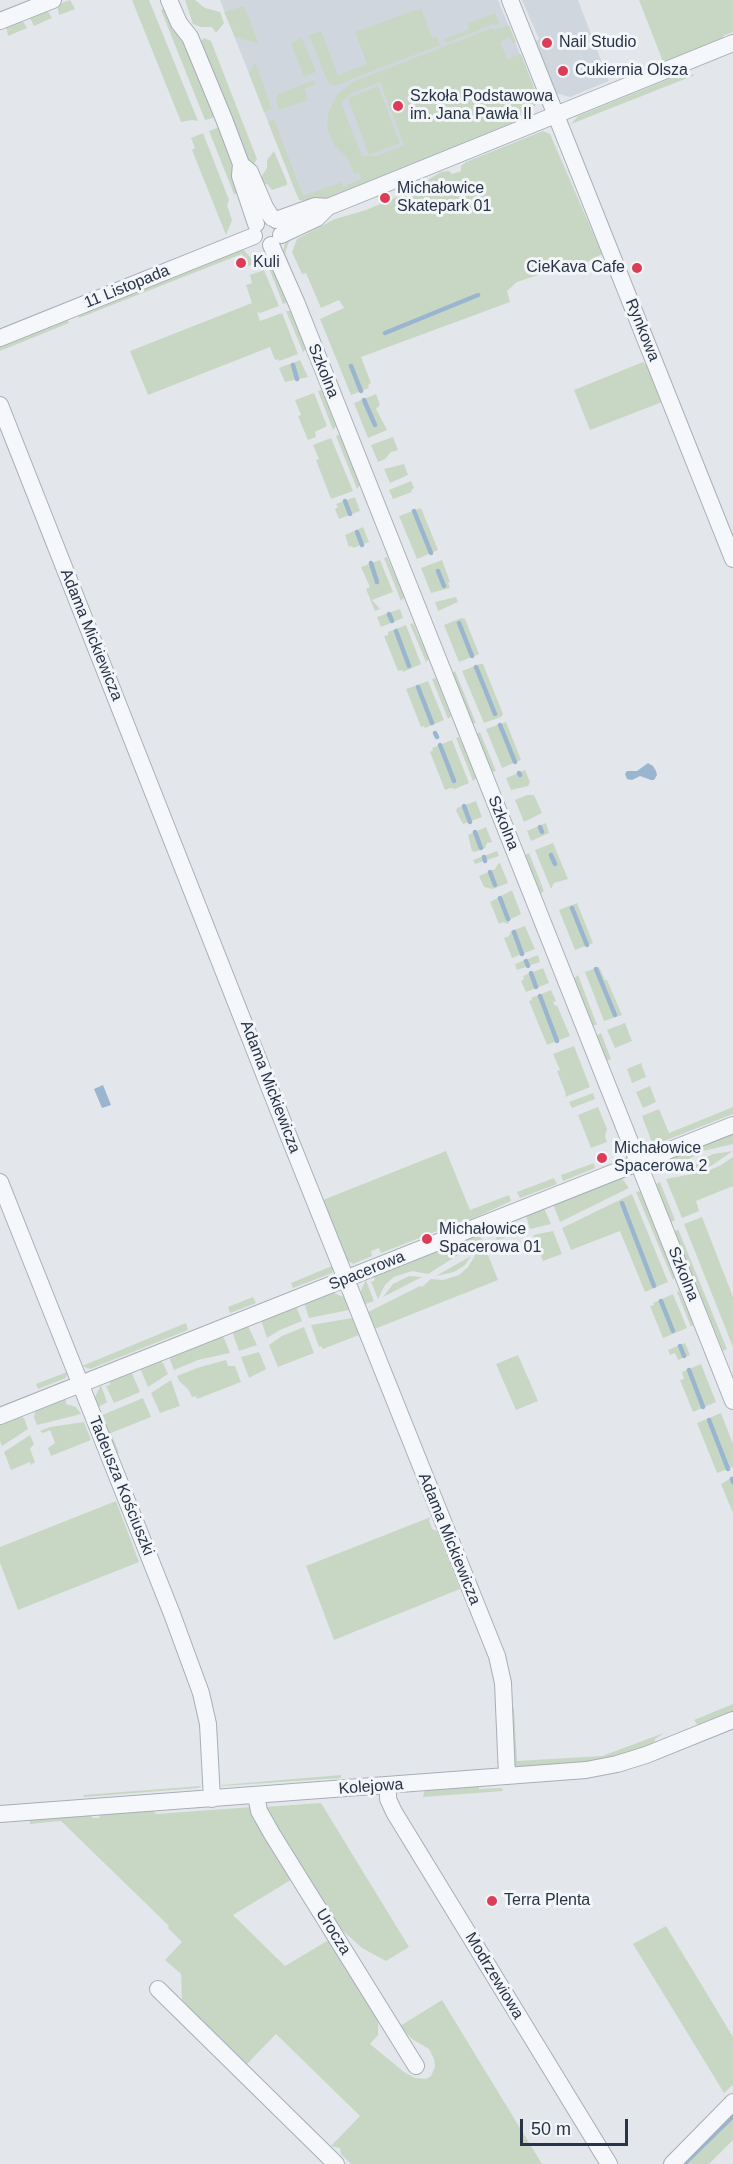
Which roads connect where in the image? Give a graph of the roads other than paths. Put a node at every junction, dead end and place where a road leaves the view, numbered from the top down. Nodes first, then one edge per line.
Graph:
1 (53, 0) edge
2 (169, 0) edge
3 (182, 0) edge
4 (510, 0) edge
5 (0, 21) edge
6 (190, 38) junction
7 (733, 43) edge
8 (556, 114) junction
9 (241, 164) junction
10 (255, 230) junction
11 (275, 230) junction
12 (0, 338) edge
13 (0, 405) edge
14 (733, 559) edge
15 (733, 1125) edge
16 (638, 1162) junction
17 (0, 1182) edge
18 (346, 1279) junction
19 (81, 1385) junction
20 (733, 1401) edge
21 (0, 1416) edge
22 (733, 1720) edge
23 (507, 1776) junction
24 (388, 1785) junction
25 (256, 1795) junction
26 (212, 1799) junction
27 (0, 1814) edge
28 (158, 1989) dead end
29 (416, 2066) dead end
30 (733, 2102) edge
31 (336, 2164) edge
32 (609, 2164) edge
33 (672, 2164) edge

1 - 5 street
2 - 6 street, Szkolna
3 - 6 street, Szkolna
4 - 8 street, Rynkowa
6 - 9 street, Szkolna
7 - 8 street
8 - 11 street
8 - 14 street, Rynkowa
9 - 10 street, Szkolna
9 - 11 street, Szkolna
10 - 11 street, 11 Listopada
10 - 11 street
10 - 12 street, 11 Listopada
11 - 16 street, Szkolna
13 - 18 street, Adama Mickiewicza
15 - 16 street, Spacerowa
16 - 18 street, Spacerowa
16 - 20 street, Szkolna
17 - 19 street, Tadeusza Kościuszki
18 - 19 street, Spacerowa
18 - 23 street, Adama Mickiewicza
19 - 21 street, Spacerowa
19 - 26 street, Tadeusza Kościuszki
22 - 23 street, Kolejowa
23 - 24 street, Kolejowa
24 - 25 street, Kolejowa
24 - 32 street, Modrzewiowa
25 - 26 street, Kolejowa
25 - 29 street, Urocza
26 - 27 street, Kolejowa
28 - 31 street
30 - 33 street

